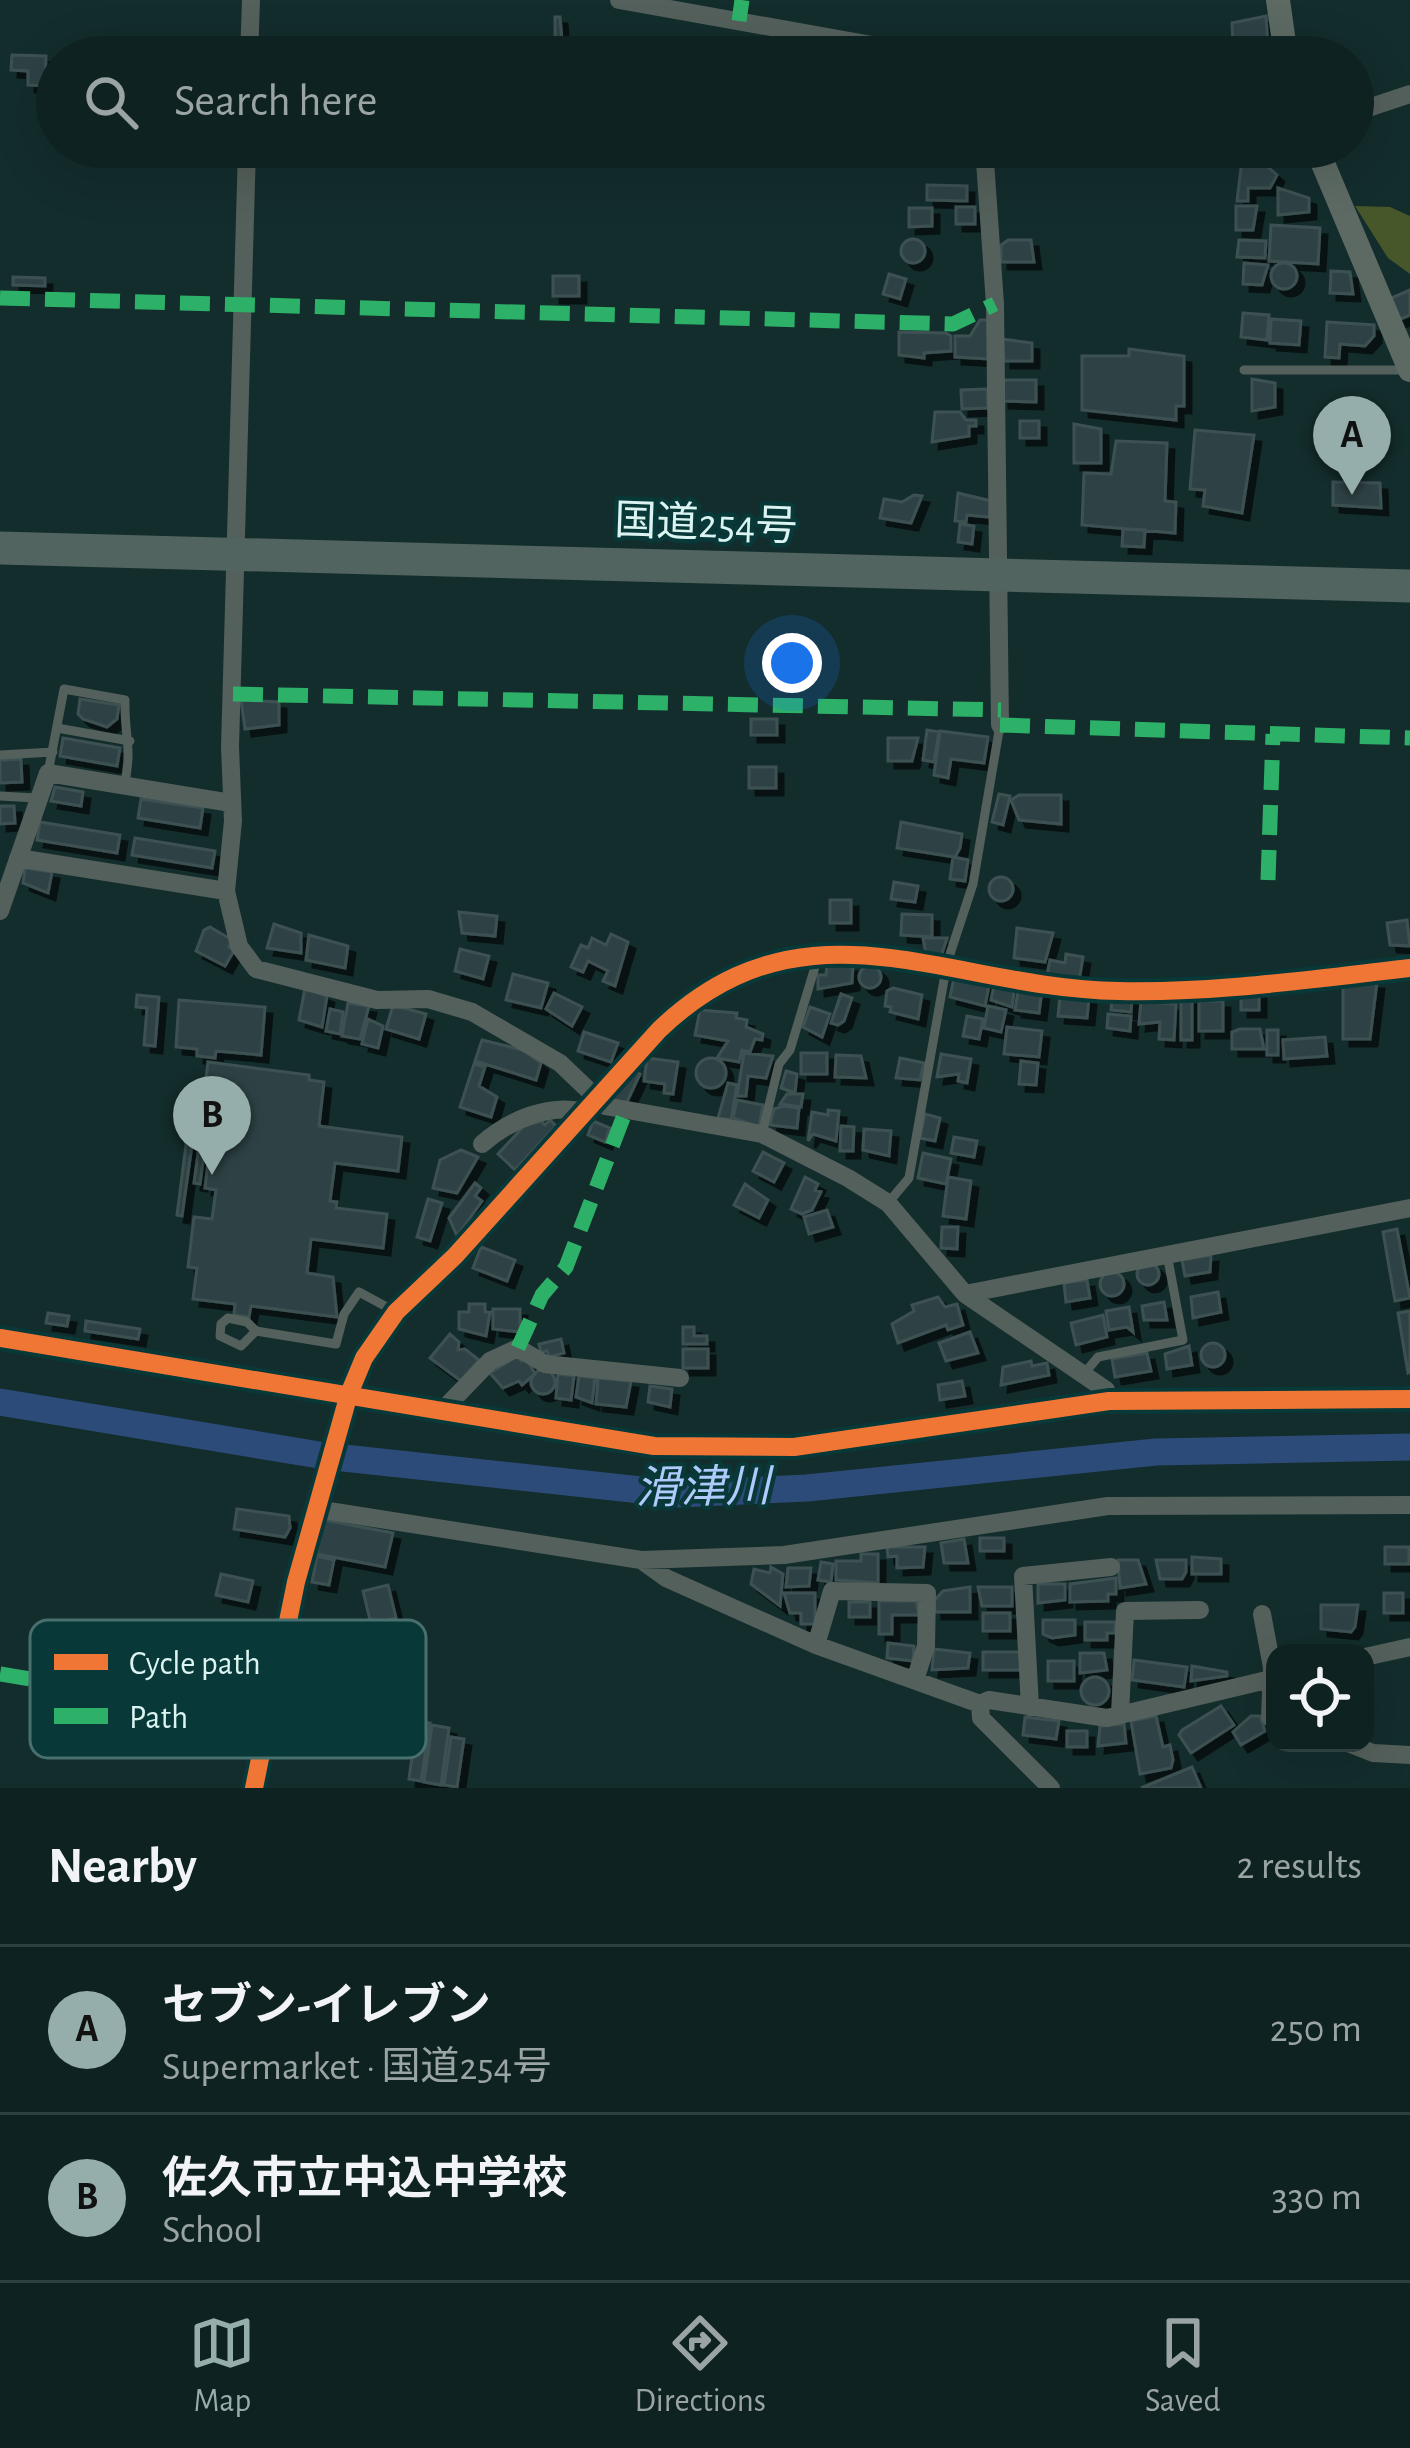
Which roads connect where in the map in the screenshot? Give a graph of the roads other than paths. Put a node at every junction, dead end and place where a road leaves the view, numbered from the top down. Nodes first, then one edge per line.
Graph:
1 (251, 0) edge
2 (619, 0) edge
3 (1278, 0) edge
4 (250, 36) edge
5 (821, 36) edge
6 (1283, 36) edge
7 (1410, 94) edge
8 (1374, 106) edge
9 (246, 168) edge
10 (985, 168) edge
11 (1325, 168) edge
12 (1244, 370) dead end
13 (1410, 370) edge
14 (0, 548) edge
15 (237, 554) junction
16 (1000, 575) junction
17 (1410, 586) edge
18 (1000, 725) joint
19 (57, 728) junction
20 (130, 741) junction
21 (52, 752) junction
22 (0, 755) edge
23 (48, 773) junction
24 (124, 786) junction
25 (0, 796) edge
26 (36, 798) junction
27 (231, 803) junction
28 (18, 857) junction
29 (226, 891) junction
30 (0, 911) edge
31 (820, 952) junction
32 (947, 963) junction
33 (1410, 968) edge
34 (591, 1106) junction
35 (762, 1134) junction
36 (482, 1144) dead end
37 (888, 1203) junction
38 (1410, 1208) edge
39 (1167, 1253) junction
40 (965, 1294) junction
41 (396, 1312) junction
42 (256, 1331) dead end
43 (0, 1339) edge
44 (1083, 1376) junction
45 (680, 1378) dead end
46 (348, 1396) junction
47 (1410, 1399) edge
48 (1109, 1401) junction
49 (439, 1414) junction
50 (1410, 1505) edge
51 (316, 1509) junction
52 (641, 1560) junction
53 (1111, 1567) dead end
54 (1200, 1610) dead end
55 (1262, 1614) dead end
56 (291, 1620) edge
57 (1267, 1644) edge
58 (817, 1645) junction
59 (1410, 1647) edge
60 (1374, 1655) edge
61 (915, 1680) junction
62 (1266, 1681) edge
63 (980, 1704) junction
64 (1030, 1707) junction
65 (1120, 1714) junction
66 (1368, 1752) edge
67 (1410, 1755) edge
68 (261, 1758) edge
69 (254, 1788) edge
70 (1051, 1788) edge

1 - 4 street
2 - 5 street
3 - 6 street
7 - 8 street
9 - 15 street
10 - 16 street
11 - 13 street
12 - 13 lane
14 - 15 highway, 国道254号
15 - 16 highway, 国道254号
15 - 27 street
16 - 17 highway, 国道254号
16 - 18 street
18 - 32 lane
19 - 20 lane
19 - 20 lane
19 - 21 lane
20 - 24 lane
21 - 22 lane
21 - 23 lane
23 - 24 street
23 - 26 street
24 - 27 street
25 - 26 lane
26 - 28 street
27 - 29 street
28 - 29 street
28 - 30 street
29 - 34 street
31 - 32 street
31 - 34 street
31 - 35 lane
32 - 33 street
32 - 37 lane
34 - 35 street
34 - 36 street
34 - 41 street
35 - 37 street
37 - 40 street
38 - 39 street
39 - 40 street
39 - 44 lane
40 - 44 street
41 - 42 lane
41 - 46 street
43 - 46 street
44 - 48 street
45 - 49 street
46 - 49 street
46 - 51 street
47 - 48 street
48 - 49 street
50 - 52 street
51 - 52 street
51 - 56 street
52 - 58 street
53 - 64 street
54 - 65 street
55 - 57 street
58 - 61 street
58 - 61 street
59 - 60 street
61 - 63 street
62 - 65 street
63 - 64 street
63 - 70 street
64 - 65 street
66 - 67 street
68 - 69 street

